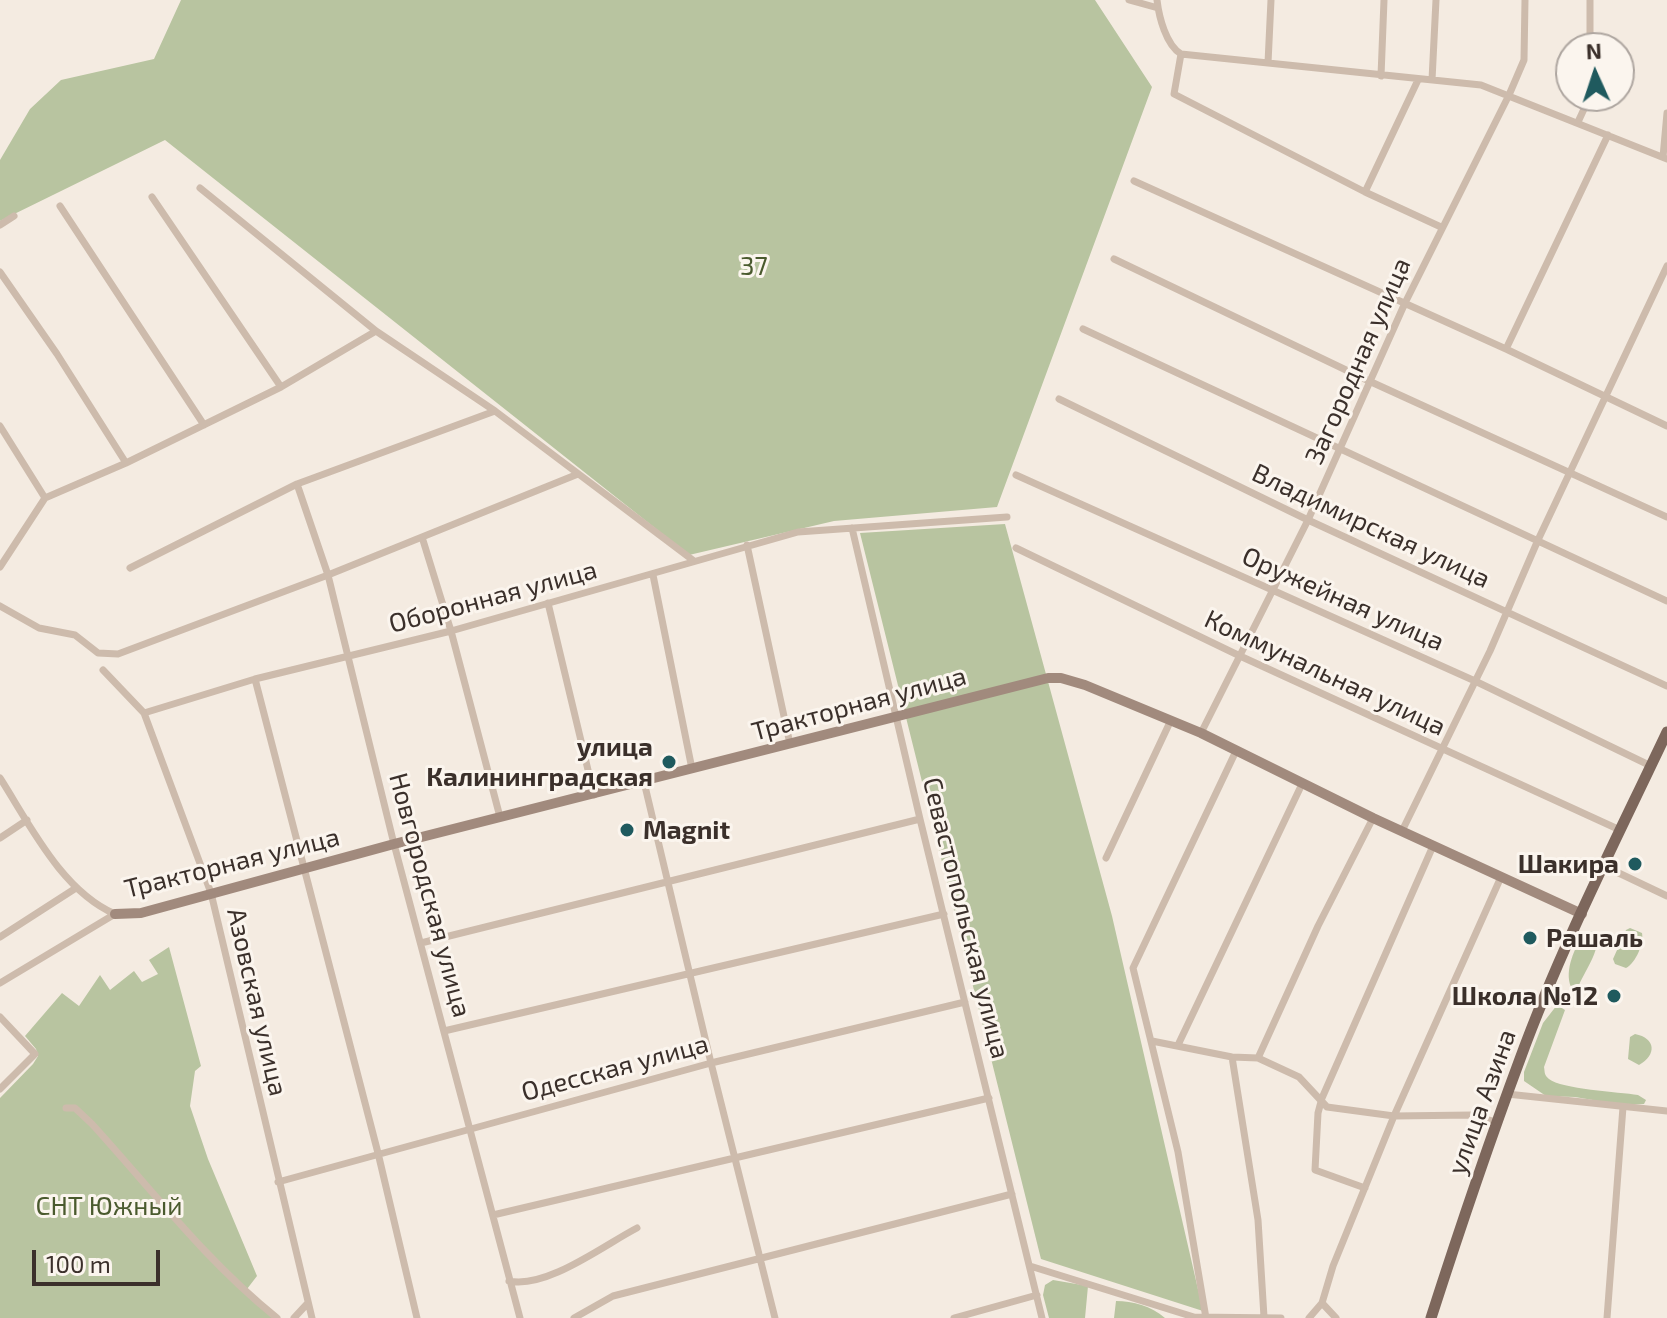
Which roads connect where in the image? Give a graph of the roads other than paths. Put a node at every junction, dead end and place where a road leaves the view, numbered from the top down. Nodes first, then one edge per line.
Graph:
1 (1129, 0) edge
2 (1271, 0) edge
3 (1384, 0) edge
4 (1436, 0) edge
5 (1525, 0) edge
6 (1590, 0) edge
7 (1157, 4) edge
8 (1590, 32) edge
9 (1181, 54) junction
10 (1268, 63) junction
11 (1381, 76) junction
12 (1418, 80) junction
13 (1432, 80) junction
14 (1509, 95) junction
15 (1583, 112) edge
16 (1667, 113) edge
17 (1578, 122) junction
18 (1608, 135) junction
19 (1665, 158) edge
20 (1134, 181) dead end
21 (200, 188) dead end
22 (1365, 192) junction
23 (152, 197) dead end
24 (60, 206) dead end
25 (14, 216) dead end
26 (0, 225) edge
27 (1441, 227) junction
28 (1114, 259) dead end
29 (1667, 266) edge
30 (0, 272) edge
31 (1405, 303) junction
32 (1083, 329) dead end
33 (376, 331) junction
34 (1506, 349) junction
35 (1369, 381) junction
36 (281, 387) junction
37 (1606, 396) junction
38 (1059, 399) dead end
39 (495, 411) junction
40 (204, 425) junction
41 (1667, 426) edge
42 (0, 428) edge
43 (1340, 450) junction
44 (126, 463) junction
45 (1572, 472) junction
46 (578, 474) junction
47 (1016, 475) dead end
48 (297, 484) junction
49 (45, 498) junction
50 (1007, 517) dead end
51 (1667, 517) edge
52 (1308, 520) junction
53 (852, 528) junction
54 (422, 537) junction
55 (1538, 540) junction
56 (747, 545) junction
57 (1016, 548) dead end
58 (694, 561) junction
59 (0, 567) edge
60 (130, 568) dead end
61 (328, 575) junction
62 (653, 575) junction
63 (1273, 589) junction
64 (1667, 601) edge
65 (548, 603) junction
66 (0, 606) edge
67 (1505, 611) junction
68 (451, 631) junction
69 (349, 655) junction
70 (1240, 656) junction
71 (103, 670) dead end
72 (255, 679) junction
73 (1475, 681) junction
74 (1667, 686) edge
75 (144, 713) junction
76 (896, 716) junction
77 (1171, 720) junction
78 (1667, 732) edge
79 (1201, 733) junction
80 (790, 744) junction
81 (1442, 749) junction
82 (1236, 751) junction
83 (1651, 766) junction
84 (692, 769) junction
85 (0, 778) edge
86 (644, 782) junction
87 (1302, 784) junction
88 (594, 795) junction
89 (500, 817) junction
90 (1373, 818) junction
91 (920, 819) junction
92 (27, 820) junction
93 (1620, 830) junction
94 (1402, 831) junction
95 (0, 838) edge
96 (394, 844) junction
97 (1433, 846) junction
98 (1106, 858) dead end
99 (1604, 866) junction
100 (305, 869) junction
101 (1501, 877) junction
102 (667, 883) junction
103 (76, 888) junction
104 (211, 893) junction
105 (1667, 896) edge
106 (115, 914) junction
107 (944, 914) junction
108 (1582, 914) junction
109 (0, 937) edge
110 (421, 943) junction
111 (690, 973) junction
112 (0, 983) edge
113 (965, 1002) junction
114 (0, 1017) edge
115 (444, 1031) junction
116 (1152, 1041) junction
117 (1178, 1045) junction
118 (1232, 1057) junction
119 (1258, 1058) junction
120 (711, 1063) junction
121 (0, 1089) edge
122 (1507, 1094) junction
123 (989, 1098) junction
124 (1322, 1098) junction
125 (1623, 1107) junction
126 (66, 1108) dead end
127 (1667, 1111) edge
128 (1394, 1116) junction
129 (1496, 1122) junction
130 (470, 1128) junction
131 (378, 1153) junction
132 (735, 1157) junction
133 (278, 1182) junction
134 (1365, 1188) junction
135 (1012, 1194) junction
136 (493, 1215) junction
137 (637, 1228) dead end
138 (762, 1257) junction
139 (1030, 1266) junction
140 (509, 1281) junction
141 (1037, 1295) junction
142 (1322, 1303) junction
143 (307, 1304) junction
144 (1264, 1317) edge
145 (277, 1318) edge
146 (294, 1318) edge
147 (312, 1318) edge
148 (417, 1318) edge
149 (520, 1318) edge
150 (574, 1318) edge
151 (775, 1318) edge
152 (954, 1318) edge
153 (1042, 1318) edge
154 (1206, 1318) edge
155 (1281, 1318) edge
156 (1309, 1318) edge
157 (1336, 1318) edge
158 (1431, 1318) edge
159 (1607, 1318) edge

1 - 7 street
2 - 10 street
3 - 11 street
4 - 13 street
5 - 14 street, Загородная улица
6 - 8 street
7 - 9 street
9 - 10 street
9 - 22 street
10 - 11 street
11 - 12 street
12 - 13 street
12 - 22 street
13 - 14 street
14 - 17 street
14 - 27 street, Загородная улица
15 - 17 street
16 - 19 street
17 - 18 street
18 - 19 street
18 - 34 street
20 - 31 street
21 - 33 street
22 - 27 street
23 - 36 street
24 - 40 street
25 - 26 street
27 - 31 street, Загородная улица
28 - 35 street
29 - 37 street
30 - 44 street
31 - 34 street
31 - 35 street, Загородная улица
32 - 43 street
33 - 36 street
33 - 39 street
34 - 37 street
35 - 43 street, Загородная улица
35 - 45 street
36 - 40 street
37 - 41 street
37 - 45 street
38 - 52 street, Владимирская улица
39 - 46 street
39 - 48 street
40 - 44 street
42 - 49 street
43 - 52 street, Загородная улица
43 - 55 street
44 - 49 street
45 - 51 street
45 - 55 street
46 - 54 street
46 - 58 street
47 - 63 street, Оружейная улица
48 - 60 street
48 - 61 street, Новгородская улица
49 - 59 street
50 - 53 street, Оборонная улица
52 - 63 street, Загородная улица
52 - 67 street, Владимирская улица
53 - 56 street, Оборонная улица
53 - 76 street, Севастопольская улица
54 - 61 street
54 - 68 street
55 - 64 street
55 - 67 street
56 - 58 street, Оборонная улица
56 - 80 street
57 - 70 street, Коммунальная улица
58 - 62 street, Оборонная улица
61 - 66 street
61 - 69 street, Новгородская улица
62 - 65 street, Оборонная улица
62 - 84 street
63 - 70 street, Загородная улица
63 - 73 street, Оружейная улица
65 - 68 street, Оборонная улица
65 - 88 street
67 - 73 street
67 - 74 street, Владимирская улица
68 - 69 street, Оборонная улица
68 - 89 street
69 - 72 street, Оборонная улица
69 - 96 street, Новгородская улица
70 - 79 street, Загородная улица
70 - 81 street, Коммунальная улица
71 - 75 street, Азовская улица
72 - 75 street, Оборонная улица
72 - 100 street
73 - 81 street
73 - 83 street, Оружейная улица
75 - 104 street, Азовская улица
76 - 77 street, Тракторная улица
76 - 80 street, Тракторная улица
76 - 91 street, Севастопольская улица
77 - 79 street, Тракторная улица
77 - 98 street
78 - 83 main road, улица Азина
79 - 82 street, Тракторная улица
80 - 84 street, Тракторная улица
81 - 93 street, Коммунальная улица
81 - 94 street
82 - 87 street, Тракторная улица
82 - 116 street
83 - 93 main road, улица Азина
84 - 86 street, Тракторная улица
85 - 92 street
86 - 88 street, Тракторная улица
86 - 102 street
87 - 90 street, Тракторная улица
87 - 117 street
88 - 89 street, Тракторная улица
89 - 96 street, Тракторная улица
90 - 94 street, Тракторная улица
90 - 119 street
91 - 102 street
91 - 107 street, Севастопольская улица
92 - 95 street
92 - 103 street
93 - 99 main road, улица Азина
94 - 97 street, Тракторная улица
96 - 100 street, Тракторная улица
96 - 110 street, Новгородская улица
97 - 101 street, Тракторная улица
97 - 124 street
99 - 105 street
99 - 108 main road, улица Азина
100 - 104 street, Тракторная улица
100 - 131 street
101 - 108 street, Тракторная улица
101 - 128 street
102 - 110 street
102 - 111 street
103 - 106 street
103 - 109 street
104 - 106 street, Тракторная улица
104 - 133 street, Азовская улица
106 - 112 street
107 - 111 street
107 - 113 street, Севастопольская улица
108 - 122 main road, улица Азина
110 - 115 street, Новгородская улица
111 - 115 street
111 - 120 street
113 - 120 street, Одесская улица
113 - 123 street, Севастопольская улица
114 - 121 street
115 - 130 street, Новгородская улица
116 - 117 street
116 - 154 street
117 - 118 street
118 - 119 street
118 - 144 street
119 - 124 street
120 - 130 street, Одесская улица
120 - 132 street
122 - 125 street
122 - 129 main road, улица Азина
123 - 132 street
123 - 135 street, Севастопольская улица
124 - 128 street
124 - 134 street
125 - 127 street
125 - 159 street
126 - 145 street
128 - 129 street
128 - 134 street
129 - 158 main road, улица Азина
130 - 131 street, Одесская улица
130 - 136 street, Новгородская улица
131 - 133 street, Одесская улица
131 - 148 street
132 - 136 street
132 - 138 street
133 - 143 street, Азовская улица
134 - 142 street
135 - 138 street
135 - 139 street, Севастопольская улица
136 - 140 street, Новгородская улица
137 - 140 street
138 - 150 street
138 - 151 street
139 - 141 street, Севастопольская улица
139 - 154 street
140 - 149 street, Новгородская улица
141 - 152 street
141 - 153 street, Севастопольская улица
142 - 156 street
142 - 157 street
143 - 146 street
143 - 147 street, Азовская улица
144 - 154 street
144 - 155 street

